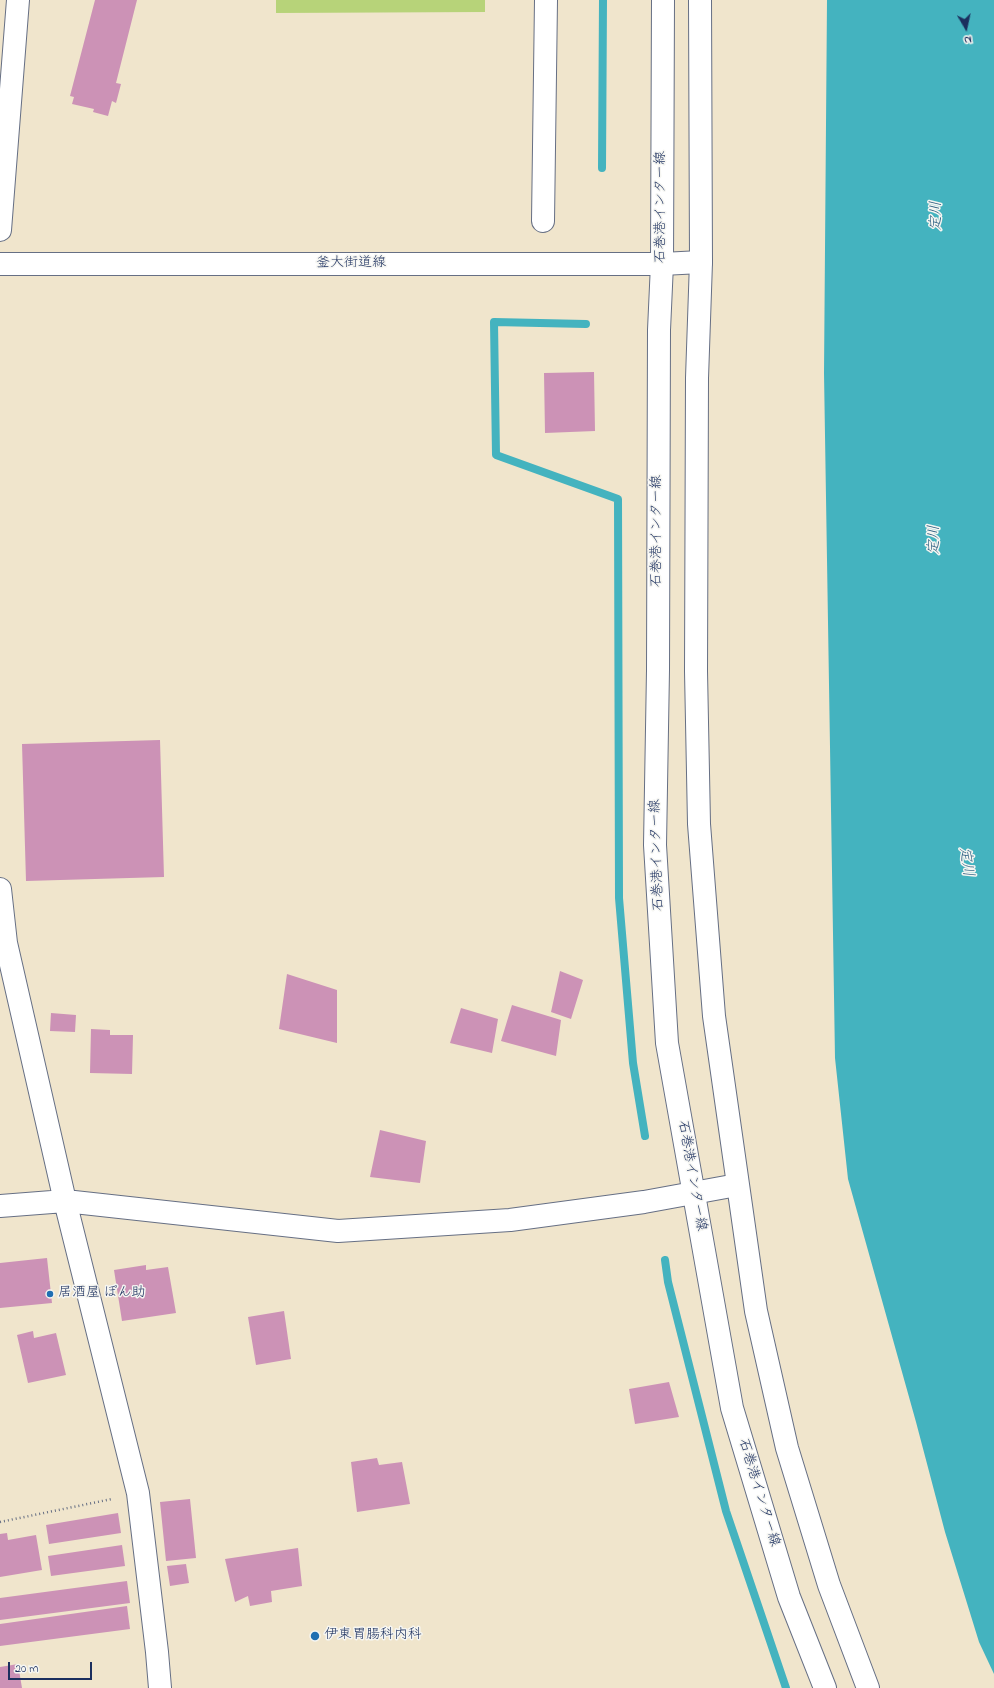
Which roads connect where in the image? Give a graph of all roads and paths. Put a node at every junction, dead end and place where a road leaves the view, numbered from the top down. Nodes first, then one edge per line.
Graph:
1 (18, 0) edge
2 (546, 0) edge
3 (663, 0) edge
4 (700, 0) edge
5 (543, 221) dead end
6 (0, 230) edge
7 (701, 262) junction
8 (0, 264) edge
9 (662, 264) junction
10 (0, 889) edge
11 (737, 1185) junction
12 (693, 1192) junction
13 (65, 1201) junction
14 (0, 1206) edge
15 (138, 1493) junction
16 (0, 1522) edge
17 (160, 1688) edge
18 (825, 1688) edge
19 (868, 1688) edge

1 - 6 main road
2 - 5 main road
3 - 9 main road, 石巻港インター線
4 - 7 main road
7 - 9 main road, 釜大街道線
7 - 11 main road
8 - 9 main road, 釜大街道線
9 - 12 main road, 石巻港インター線
10 - 13 main road
11 - 12 main road
11 - 19 main road
12 - 13 main road
12 - 18 main road, 石巻港インター線
13 - 14 main road
13 - 15 main road
15 - 16 path
15 - 17 main road

